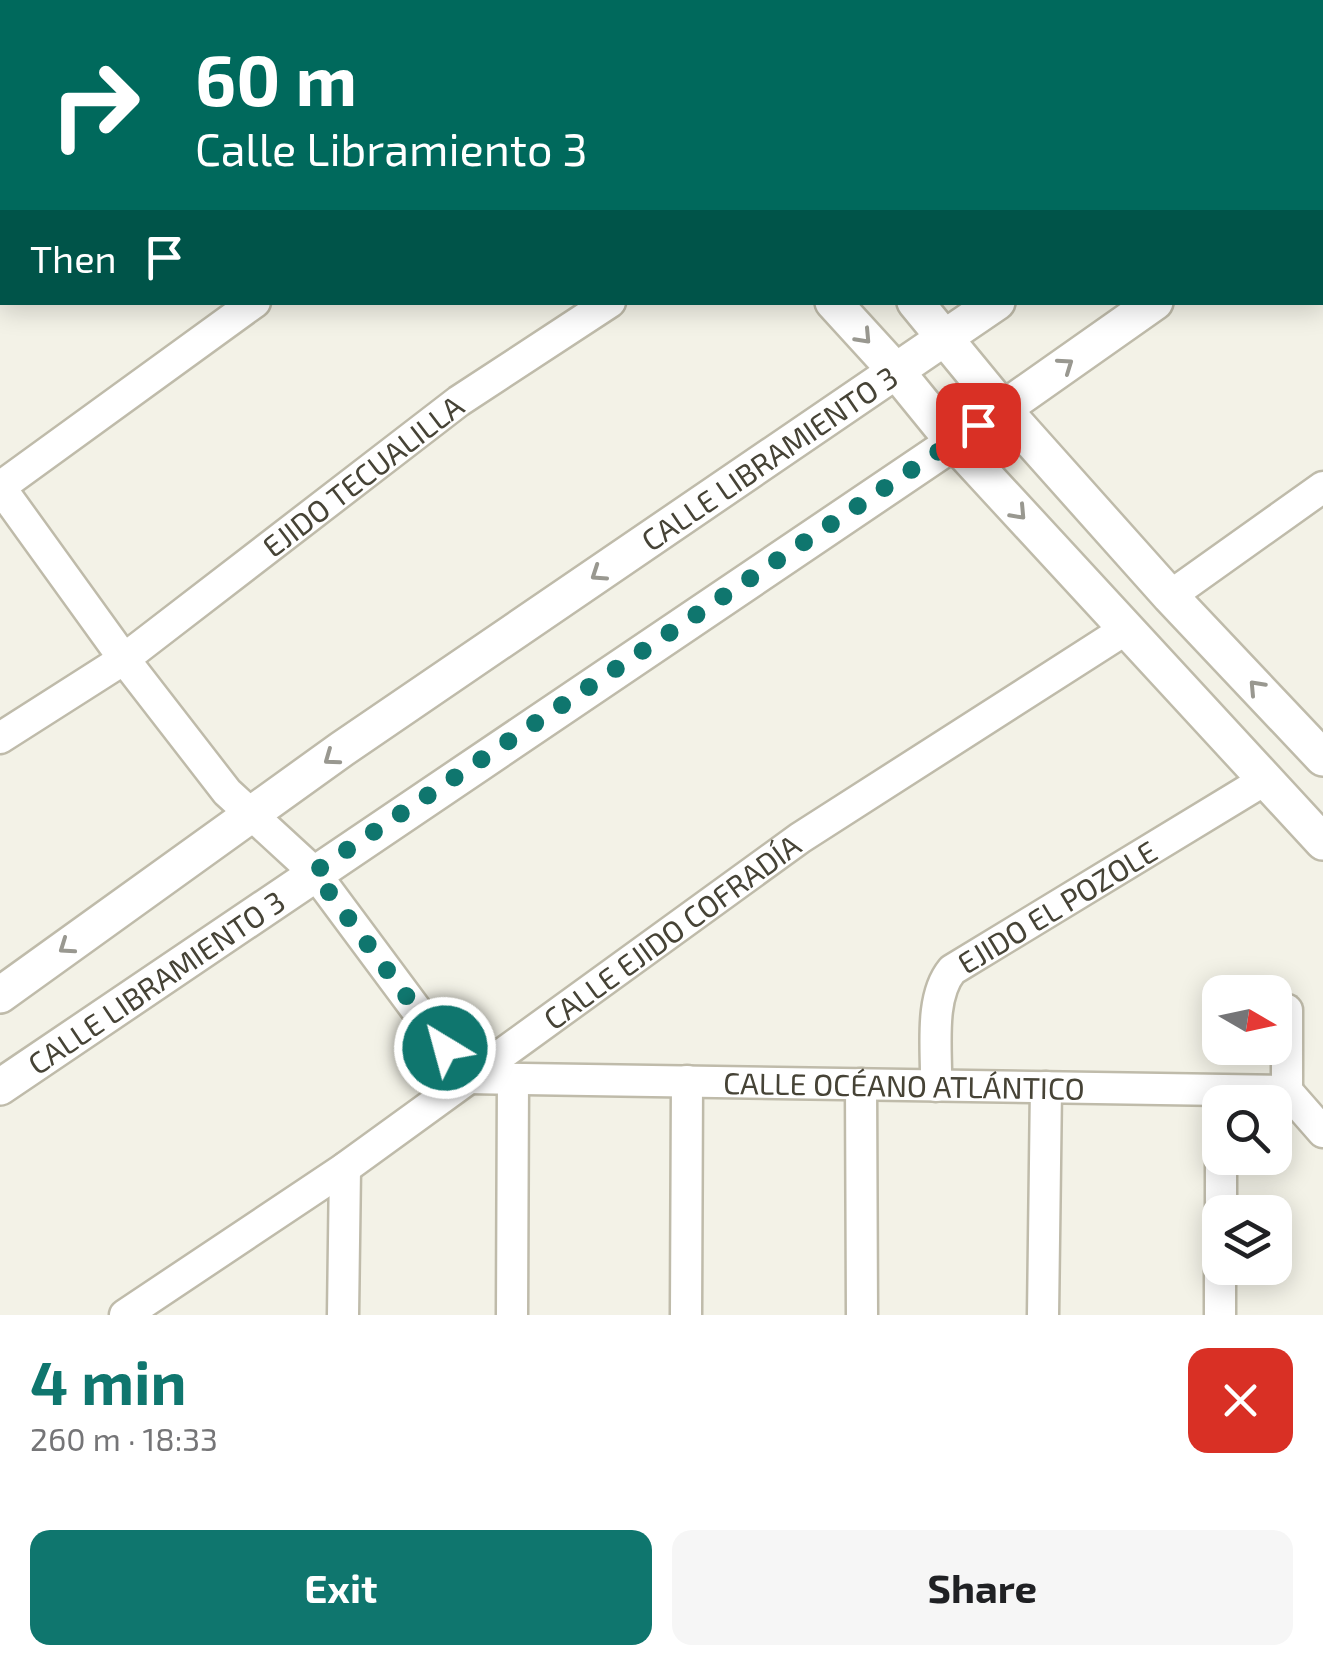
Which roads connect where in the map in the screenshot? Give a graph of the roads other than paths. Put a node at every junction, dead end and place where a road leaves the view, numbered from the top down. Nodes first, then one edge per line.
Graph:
1 (250, 305) edge
2 (605, 305) edge
3 (836, 305) edge
4 (918, 305) edge
5 (993, 305) edge
6 (1151, 305) edge
7 (948, 338) junction
8 (896, 371) junction
9 (1003, 409) junction
10 (953, 441) junction
11 (0, 487) edge
12 (1323, 487) edge
13 (1170, 596) junction
14 (1126, 629) junction
15 (124, 659) junction
16 (0, 738) edge
17 (1321, 751) edge
18 (1263, 781) junction
19 (254, 815) junction
20 (1323, 842) edge
21 (314, 872) junction
22 (0, 995) edge
23 (467, 1078) junction
24 (514, 1078) junction
25 (686, 1081) junction
26 (862, 1084) junction
27 (936, 1086) junction
28 (0, 1087) edge
29 (1046, 1088) junction
30 (1202, 1095) edge
31 (1292, 1097) edge
32 (1323, 1132) edge
33 (345, 1168) junction
34 (1220, 1285) edge
35 (125, 1315) edge
36 (343, 1315) edge
37 (512, 1315) edge
38 (686, 1315) edge
39 (862, 1315) edge
40 (1044, 1315) edge
41 (1220, 1315) edge

1 - 11 street
2 - 15 street, EJIDO TECUALILLA
3 -> 8 street
4 - 7 street
5 - 7 street, CALLE LIBRAMIENTO 3
9 -> 6 street, CALLE LIBRAMIENTO 3
7 - 8 street, CALLE LIBRAMIENTO 3
7 - 9 street
8 - 10 street
8 -> 19 street, CALLE LIBRAMIENTO 3
9 - 10 street, CALLE LIBRAMIENTO 3
9 - 13 street
10 -> 14 street
10 - 21 street, CALLE LIBRAMIENTO 3
11 - 15 street
12 - 13 street
17 -> 13 street
14 - 18 street
14 - 23 street, CALLE EJIDO COFRADÍA
15 - 16 street, EJIDO TECUALILLA
15 - 19 street
18 - 20 street
18 - 27 street, EJIDO EL POZOLE
19 - 21 street
19 -> 22 street, CALLE LIBRAMIENTO 3
21 - 23 street
21 - 28 street, CALLE LIBRAMIENTO 3
23 - 24 street, CALLE OCÉANO ATLÁNTICO
23 - 33 street, CALLE EJIDO COFRADÍA
24 - 25 street, CALLE OCÉANO ATLÁNTICO
24 - 37 street
25 - 26 street, CALLE OCÉANO ATLÁNTICO
25 - 38 street
26 - 27 street, CALLE OCÉANO ATLÁNTICO
26 - 39 street
27 - 29 street, CALLE OCÉANO ATLÁNTICO
29 - 30 street, CALLE OCÉANO ATLÁNTICO
29 - 40 street
31 - 32 street
33 - 35 street, CALLE EJIDO COFRADÍA
33 - 36 street
34 - 41 street

